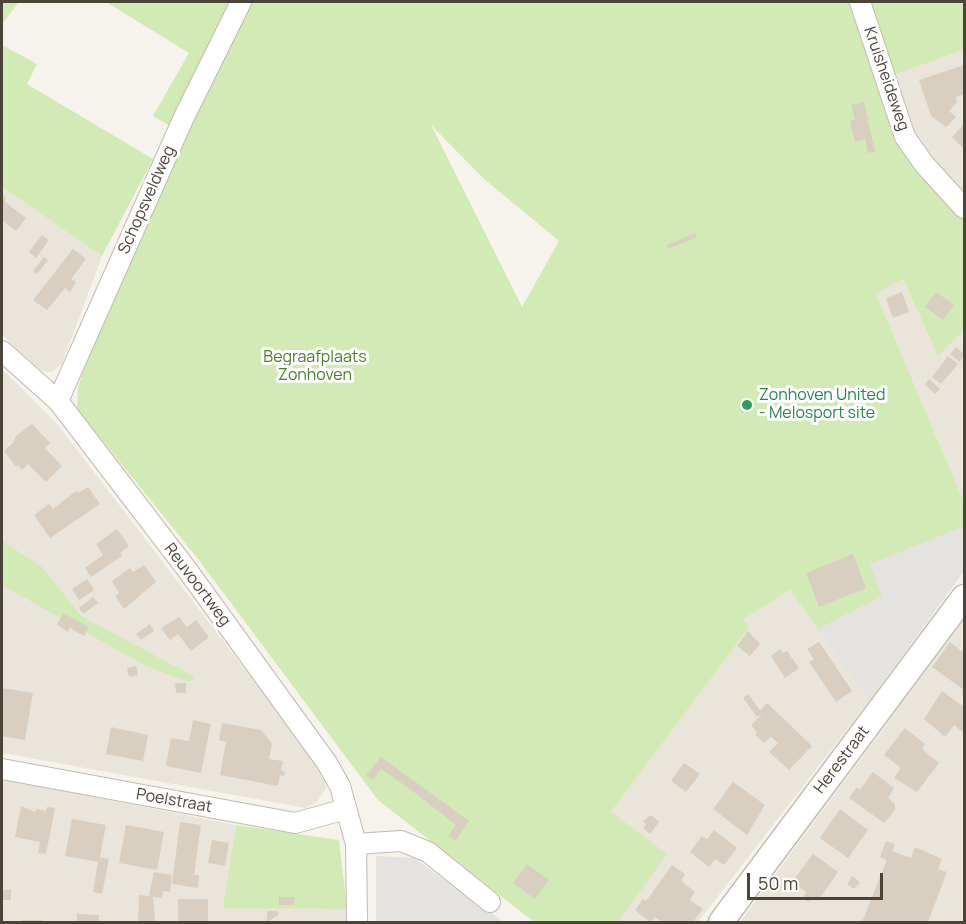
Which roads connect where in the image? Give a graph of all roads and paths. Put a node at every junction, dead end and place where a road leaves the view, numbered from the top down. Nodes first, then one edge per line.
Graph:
1 (241, 2) edge
2 (860, 2) edge
3 (964, 208) edge
4 (2, 351) edge
5 (58, 401) junction
6 (964, 597) edge
7 (2, 769) edge
8 (346, 809) junction
9 (356, 844) junction
10 (490, 902) dead end
11 (357, 922) edge
12 (721, 922) edge

1 - 5 street, Schopsveldweg
2 - 3 street, Kruisheideweg
4 - 5 street, Reuvoortweg
5 - 8 street, Reuvoortweg
6 - 12 street, Herestraat
7 - 8 street, Poelstraat
8 - 9 street, Reuvoortweg
9 - 10 street
9 - 11 street, Reuvoortweg

